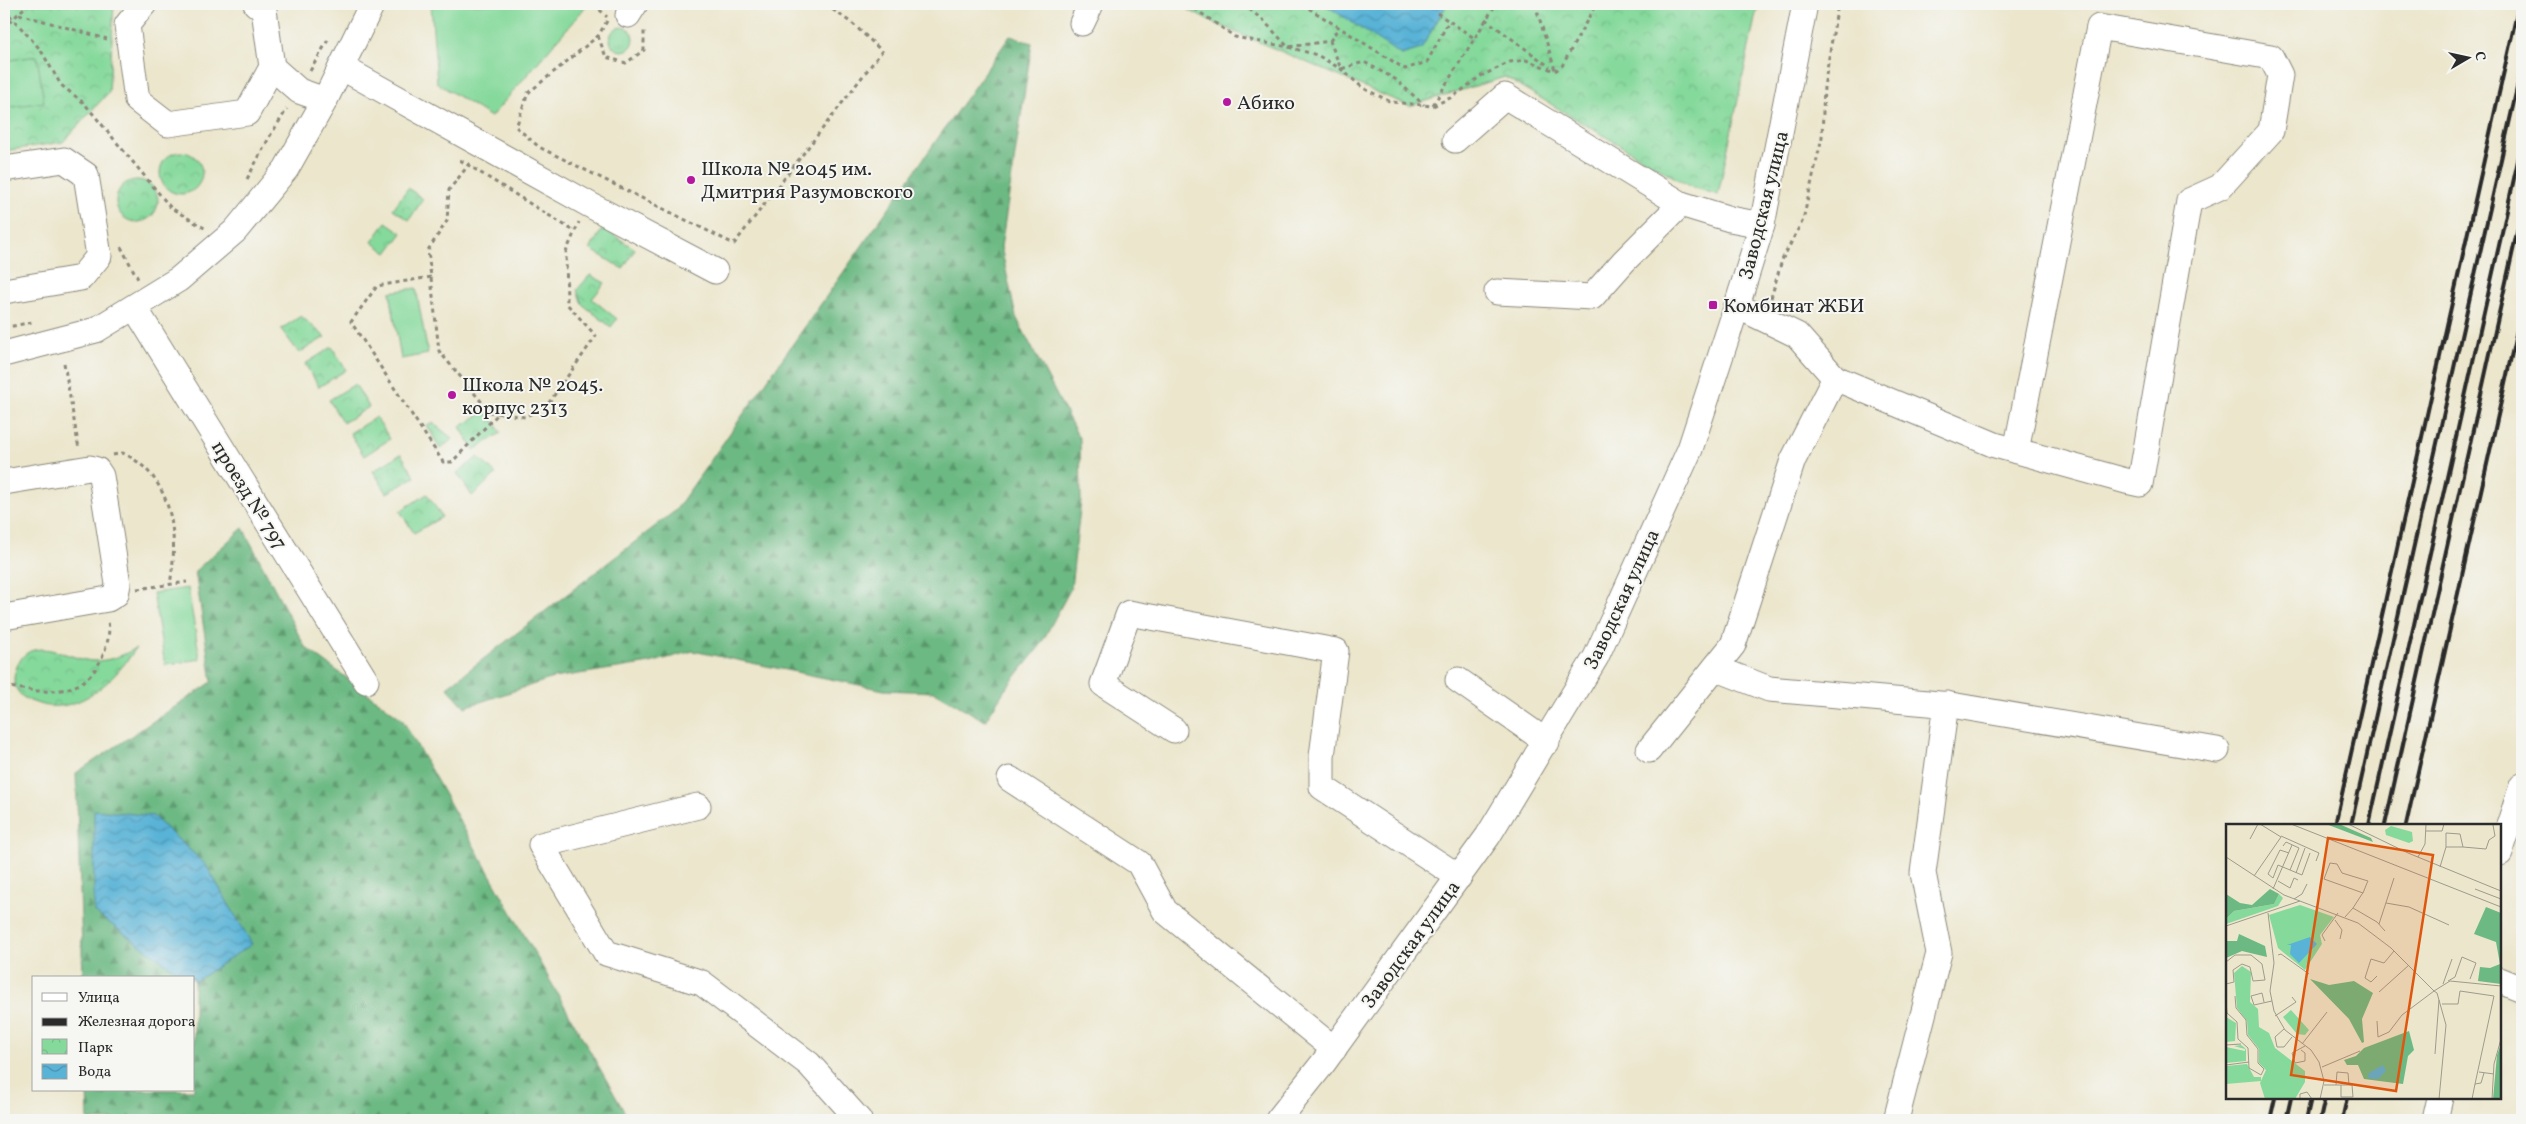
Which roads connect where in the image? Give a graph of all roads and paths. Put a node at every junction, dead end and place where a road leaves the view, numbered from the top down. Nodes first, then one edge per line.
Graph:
1 (28, 4) edge
2 (144, 4) edge
3 (256, 4) edge
4 (372, 4) edge
5 (594, 4) edge
6 (825, 4) edge
7 (1188, 4) edge
8 (1243, 4) edge
9 (1302, 4) edge
10 (1496, 4) edge
11 (1535, 4) edge
12 (1596, 4) edge
13 (1805, 4) edge
14 (1838, 4) edge
15 (4, 9) edge
16 (624, 12) edge
17 (1437, 13) dead end
18 (19, 14) junction
19 (1485, 19) junction
20 (13, 20) junction
21 (1449, 21) junction
22 (1339, 27) junction
23 (4, 28) edge
24 (330, 35) dead end
25 (598, 36) junction
26 (1474, 38) junction
27 (1330, 41) junction
28 (129, 46) junction
29 (1288, 47) junction
30 (272, 67) junction
31 (341, 67) junction
32 (1341, 69) junction
33 (1555, 71) junction
34 (299, 91) junction
35 (326, 100) junction
36 (1425, 105) junction
37 (1432, 106) junction
38 (1455, 140) dead end
39 (484, 147) junction
40 (455, 157) dead end
41 (468, 166) junction
42 (4, 169) edge
43 (243, 188) dead end
44 (1681, 204) junction
45 (590, 205) junction
46 (1762, 225) junction
47 (574, 231) junction
48 (210, 232) dead end
49 (715, 271) dead end
50 (431, 277) junction
51 (146, 278) dead end
52 (4, 291) edge
53 (1497, 292) dead end
54 (134, 296) junction
55 (1771, 298) dead end
56 (1737, 306) junction
57 (39, 320) dead end
58 (4, 328) edge
59 (4, 354) edge
60 (64, 363) dead end
61 (1835, 378) junction
62 (499, 413) junction
63 (2016, 451) junction
64 (106, 456) dead end
65 (82, 469) junction
66 (4, 482) edge
67 (187, 582) dead end
68 (170, 584) junction
69 (111, 596) junction
70 (4, 617) edge
71 (1715, 668) junction
72 (1458, 680) dead end
73 (366, 681) dead end
74 (4, 686) edge
75 (1946, 704) junction
76 (1174, 730) dead end
77 (1547, 742) junction
78 (1649, 750) dead end
79 (2217, 750) dead end
80 (1010, 779) dead end
81 (2522, 786) edge
82 (698, 806) dead end
83 (2501, 850) edge
84 (1459, 877) junction
85 (2501, 980) edge
86 (2522, 989) edge
87 (1334, 1049) junction
88 (2440, 1099) edge
89 (859, 1120) edge
90 (1278, 1120) edge
91 (1896, 1120) edge
92 (2435, 1120) edge

1 - 18 path
2 - 28 street
3 - 30 street
4 - 31 street
5 - 16 path
6 - 25 path
7 - 29 path
8 - 29 path
9 - 22 path
10 - 19 path
11 - 33 path
12 - 33 path
13 - 46 street, Заводская улица
14 - 55 path
15 - 20 path
16 - 25 path
16 - 25 path
17 - 21 path
18 - 20 path
18 - 28 path
19 - 26 path
19 - 33 path
20 - 23 path
20 - 48 path
21 - 22 path
21 - 26 path
22 - 27 path
24 - 34 path
26 - 37 path
27 - 29 path
27 - 32 path
28 - 30 street
29 - 32 path
30 - 34 street
31 - 35 street
31 - 39 street
32 - 36 path
32 - 36 path
33 - 37 path
34 - 35 street
34 - 43 path
35 - 54 street
36 - 37 path
38 - 44 street
39 - 41 path
39 - 45 street
40 - 41 path
41 - 47 path
41 - 50 path
42 - 52 street
44 - 46 street
44 - 53 street
45 - 47 path
45 - 49 street
46 - 56 street, Заводская улица
47 - 62 path
50 - 62 path
50 - 62 path
51 - 54 path
54 - 59 street
54 - 73 street, проезд № 797
56 - 61 street
56 - 77 street, Заводская улица
57 - 58 path
60 - 65 path
61 - 63 street
61 - 71 street
63 - 63 street
64 - 68 path
65 - 66 street
65 - 69 street
67 - 68 path
68 - 69 path
69 - 70 street
69 - 74 path
71 - 75 street
71 - 78 street
72 - 77 street
75 - 79 street
75 - 91 street
76 - 84 street
77 - 84 street, Заводская улица
80 - 87 street
81 - 83 street
82 - 89 street
84 - 87 street, Заводская улица
85 - 86 street
87 - 90 street, Заводская улица
88 - 92 street

